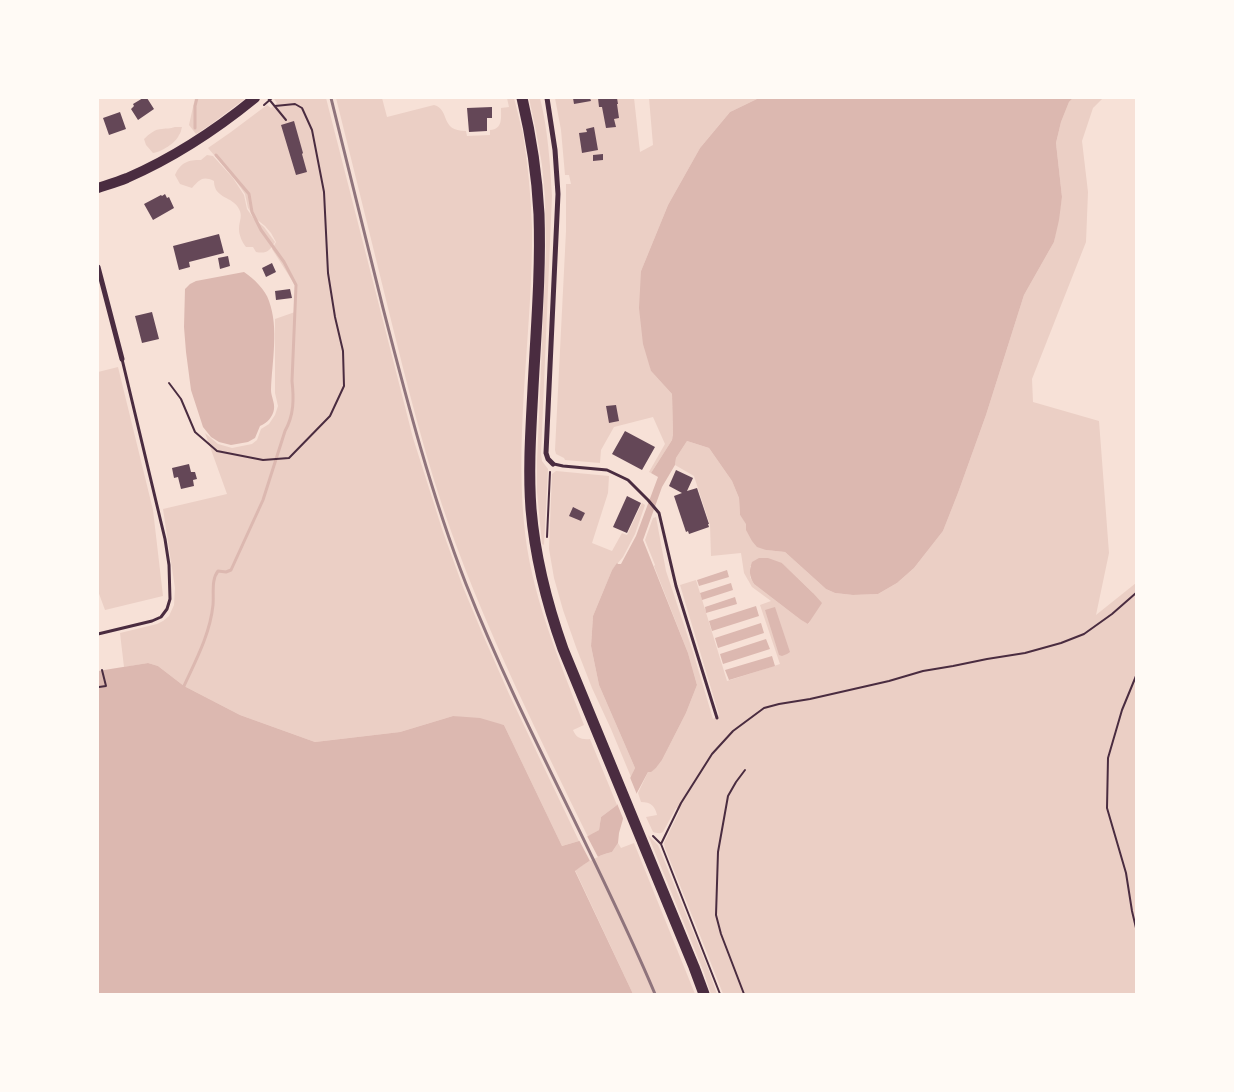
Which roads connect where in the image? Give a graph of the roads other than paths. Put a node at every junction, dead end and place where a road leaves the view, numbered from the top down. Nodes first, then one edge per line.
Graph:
1 (255, 98) edge
2 (522, 98) edge
3 (547, 98) edge
4 (98, 188) edge
5 (98, 266) edge
6 (122, 359) joint
7 (553, 464) joint
8 (98, 634) edge
9 (717, 718) dead end
10 (704, 994) edge

1 - 4 main road
2 - 10 main road
3 - 7 street
5 - 6 street
6 - 8 lane
7 - 9 lane

